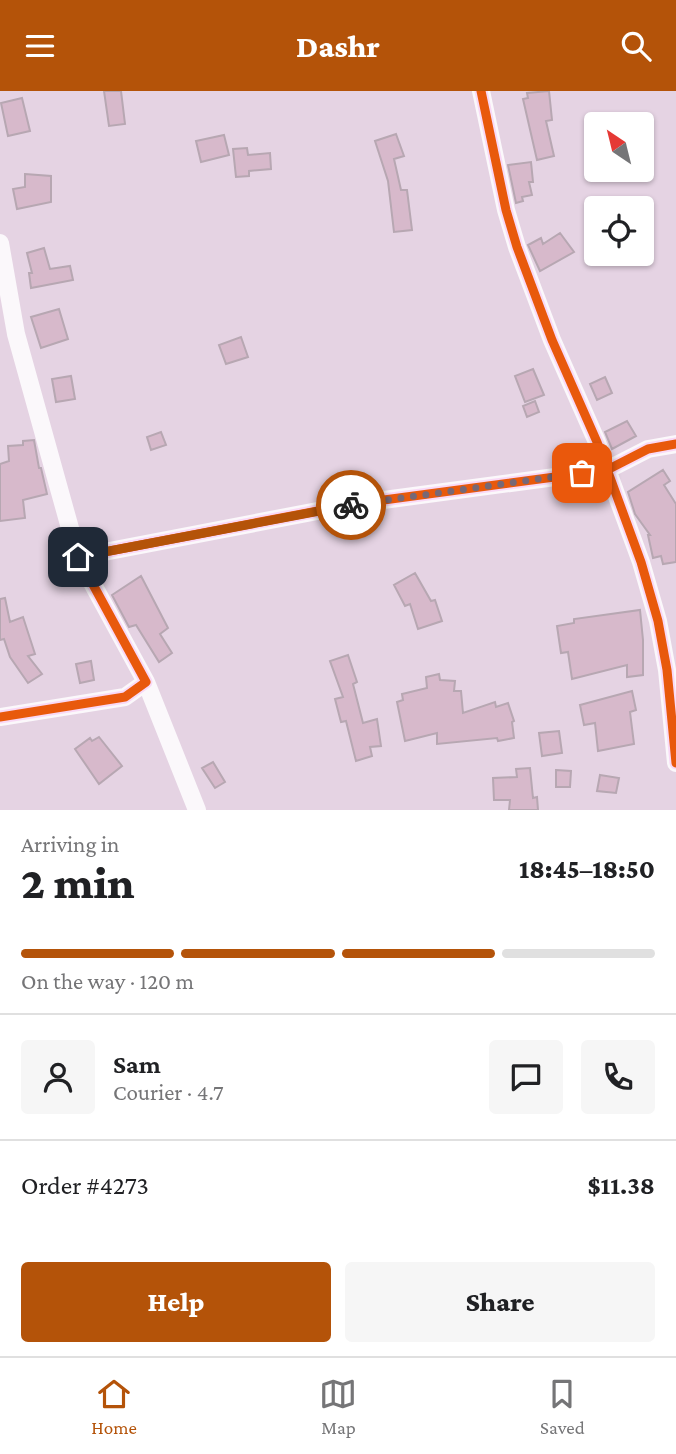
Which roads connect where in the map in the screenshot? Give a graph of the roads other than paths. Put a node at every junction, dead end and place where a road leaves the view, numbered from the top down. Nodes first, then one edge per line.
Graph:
1 (481, 91) edge
2 (0, 243) edge
3 (676, 444) edge
4 (607, 470) junction
5 (78, 557) junction
6 (146, 682) junction
7 (0, 717) edge
8 (676, 763) edge
9 (197, 810) edge

1 - 4 street
2 - 5 street
3 - 4 street
4 - 5 street
4 - 8 street
5 - 6 street
6 - 7 street
6 - 9 street

